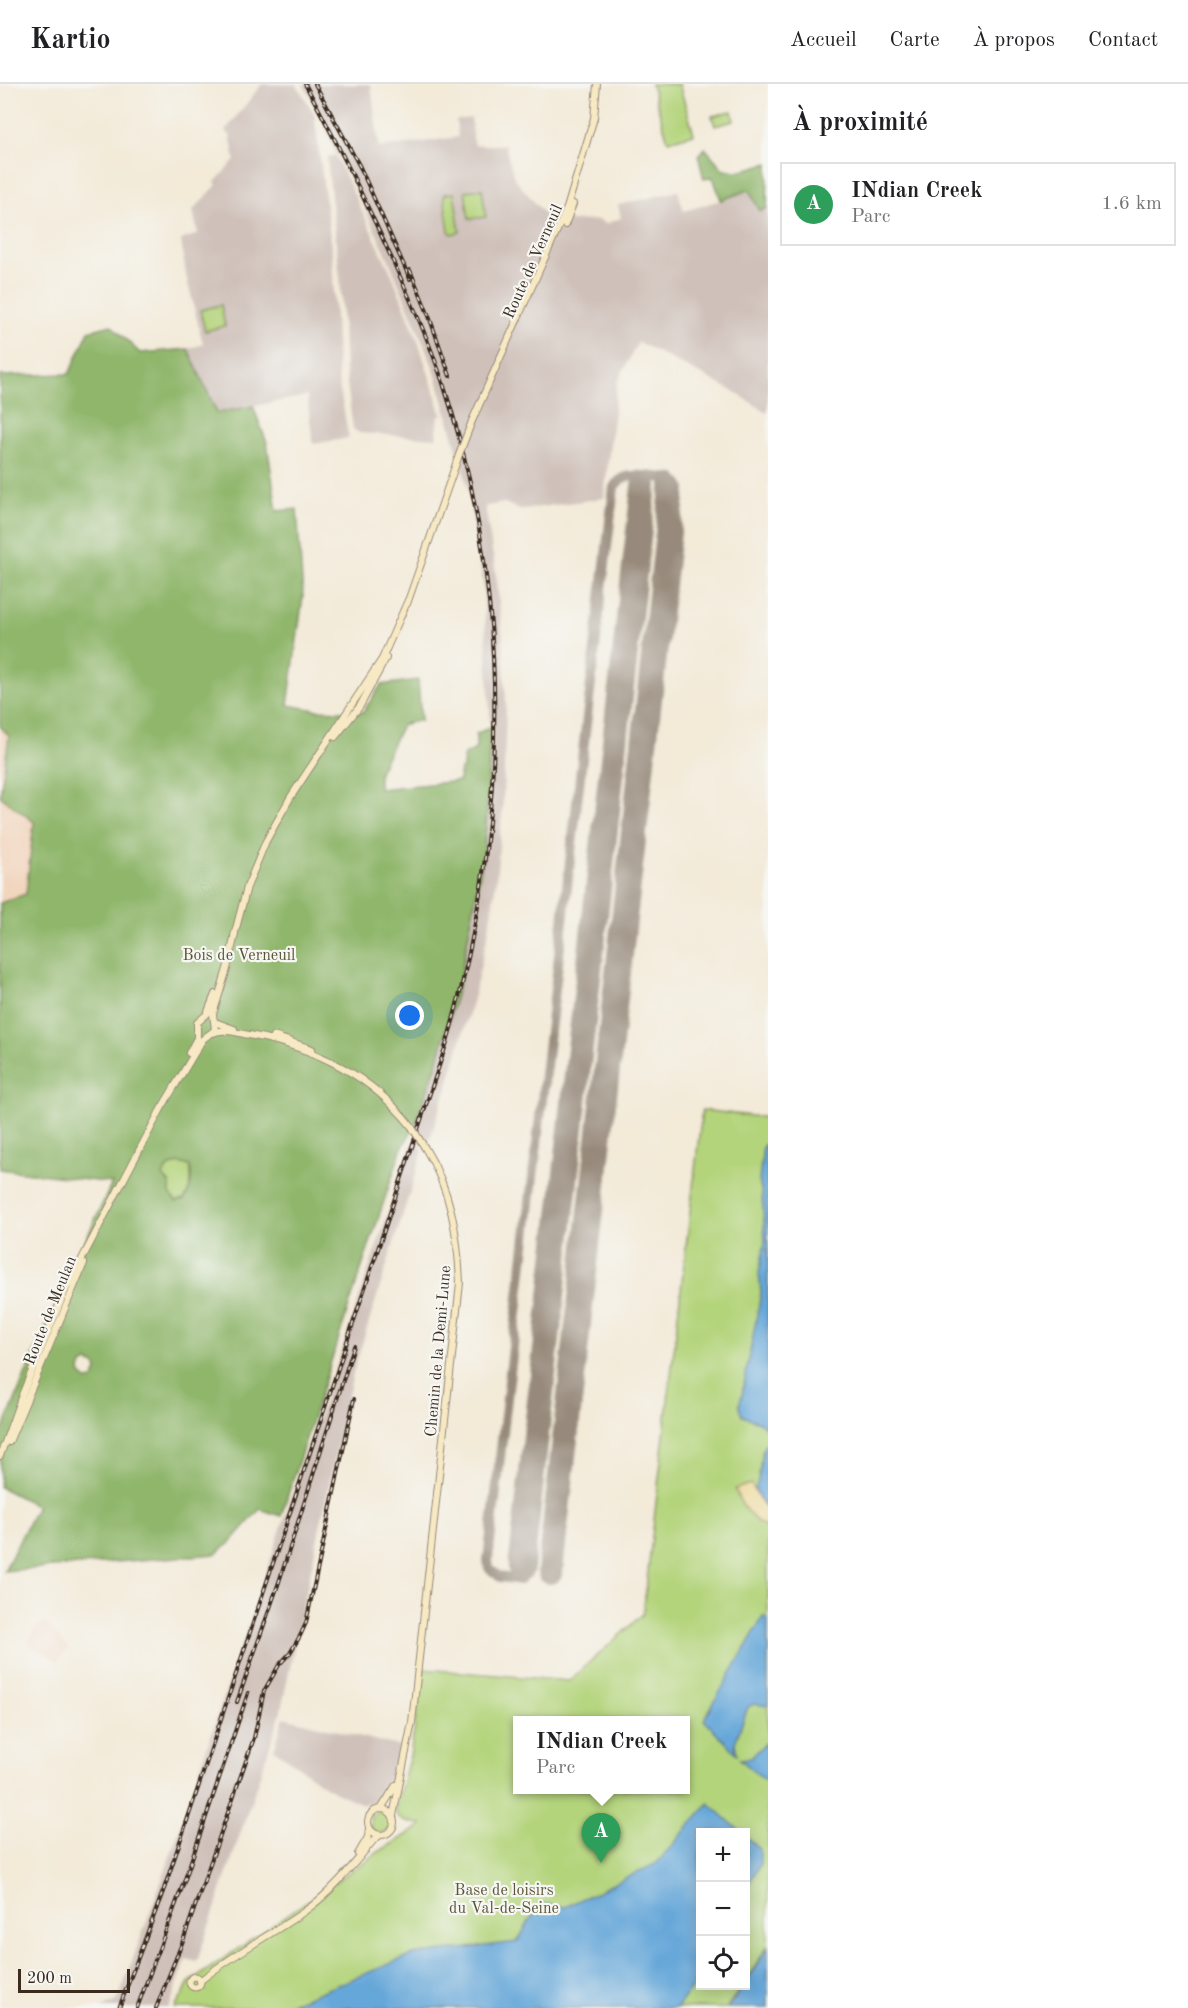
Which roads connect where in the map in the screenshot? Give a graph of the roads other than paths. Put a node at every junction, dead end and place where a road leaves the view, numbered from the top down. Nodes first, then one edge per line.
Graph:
1 (599, 84) edge
2 (235, 934) junction
3 (202, 1018) junction
4 (214, 1022) junction
5 (197, 1030) junction
6 (211, 1034) junction
7 (376, 1089) junction
8 (161, 1109) junction
9 (0, 1458) edge
10 (400, 1777) junction
11 (381, 1809) junction
12 (393, 1816) junction
13 (369, 1826) junction
14 (380, 1835) junction
15 (350, 1867) junction
16 (200, 1981) dead end

1 - 2 main road, Route de Verneuil, bridge
2 - 3 main road, Route de Verneuil
2 - 4 main road, Route de Verneuil
3 - 4 main road
3 - 5 main road
4 - 6 main road
4 - 7 main road
5 - 6 main road
5 - 8 main road, Route de Meulan
6 - 7 main road, Chemin de la Demi-Lune
6 - 8 main road, Route de Meulan
7 - 10 main road, Chemin de la Demi-Lune, bridge
8 - 9 main road, Route de Meulan
10 - 11 main road, Chemin de la Demi-Lune
10 - 12 main road, Chemin de la Demi-Lune
11 - 12 main road
11 - 13 main road
12 - 14 main road
13 - 14 main road
13 - 15 main road
14 - 15 main road
15 - 16 main road

